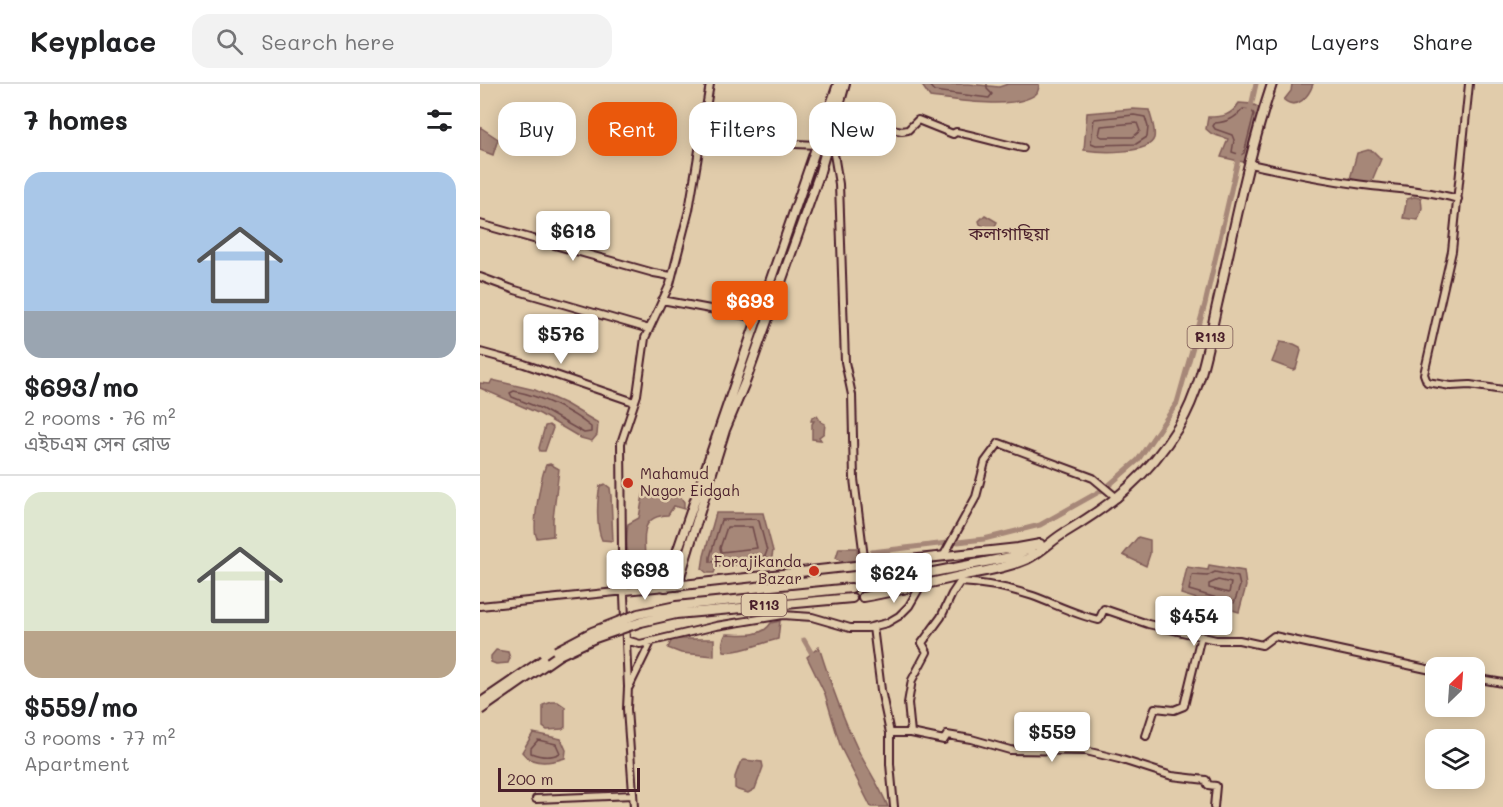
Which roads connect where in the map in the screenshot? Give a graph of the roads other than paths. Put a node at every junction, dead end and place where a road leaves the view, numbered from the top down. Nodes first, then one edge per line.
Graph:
1 (710, 84) edge
2 (838, 84) edge
3 (845, 84) edge
4 (1272, 84) edge
5 (1469, 84) edge
6 (707, 102) edge
7 (832, 102) edge
8 (840, 102) edge
9 (896, 130) edge
10 (1023, 148) dead end
11 (698, 156) edge
12 (814, 156) edge
13 (825, 156) edge
14 (836, 156) edge
15 (1250, 164) junction
16 (1458, 199) junction
17 (480, 224) edge
18 (671, 276) junction
19 (480, 277) edge
20 (662, 300) junction
21 (758, 318) junction
22 (649, 330) junction
23 (480, 351) edge
24 (1503, 390) edge
25 (634, 402) junction
26 (1117, 498) junction
27 (1057, 537) junction
28 (1040, 544) junction
29 (944, 555) junction
30 (865, 565) junction
31 (678, 586) junction
32 (861, 586) dead end
33 (665, 587) junction
34 (920, 587) junction
35 (851, 588) dead end
36 (624, 590) junction
37 (863, 597) dead end
38 (852, 598) dead end
39 (480, 606) edge
40 (676, 610) junction
41 (640, 618) junction
42 (873, 627) junction
43 (1201, 636) junction
44 (626, 640) junction
45 (651, 642) junction
46 (1425, 669) edge
47 (1485, 680) edge
48 (1503, 683) edge
49 (628, 687) junction
50 (480, 703) edge
51 (480, 710) edge
52 (890, 733) junction
53 (911, 733) junction
54 (1146, 736) dead end
55 (633, 795) junction
56 (536, 799) dead end
57 (633, 807) edge
58 (894, 807) edge
59 (1214, 807) edge

1 - 6 street
2 - 7 main road
3 - 8 main road
4 - 15 main road, R113
5 - 16 street
9 - 10 street
11 - 18 street
12 - 21 main road
13 - 31 main road
14 - 30 street
15 - 16 street
15 - 26 main road, R113
16 - 24 street
17 - 18 street
18 - 20 street
19 - 22 street
20 - 21 street
20 - 22 street
21 - 33 main road
22 - 25 street
23 - 25 street
25 - 36 street
26 - 27 main road, R113
26 - 29 street
27 - 28 main road, R113
27 - 34 main road, R113
28 - 29 main road
28 - 32 main road, R113
29 - 30 main road
30 - 31 main road
31 - 33 main road
33 - 36 street
34 - 37 main road, R113
34 - 42 street
35 - 40 main road, R113
36 - 39 street
36 - 44 street
38 - 40 main road, R113
40 - 41 main road
41 - 50 main road, bridge
41 - 51 main road, bridge
42 - 45 street
42 - 52 street
43 - 46 street
43 - 53 street
43 - 54 street
44 - 45 street
44 - 49 street
45 - 49 street
47 - 48 street
49 - 55 street
52 - 53 street
52 - 58 street
53 - 59 street
55 - 56 street
55 - 57 street

